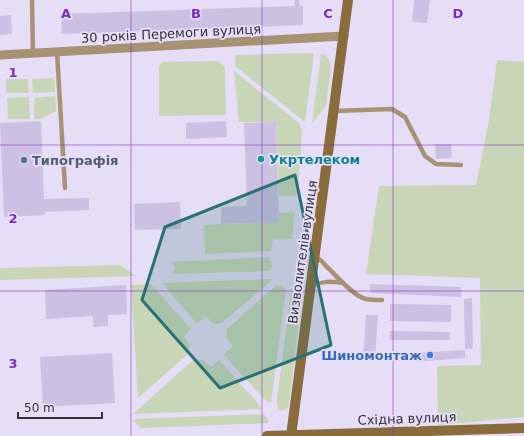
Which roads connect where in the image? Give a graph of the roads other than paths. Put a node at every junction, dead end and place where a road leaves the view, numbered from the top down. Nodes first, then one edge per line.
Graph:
1 (32, 0) edge
2 (348, 0) edge
3 (344, 36) junction
4 (57, 52) junction
5 (33, 54) junction
6 (0, 55) edge
7 (334, 111) junction
8 (461, 165) dead end
9 (65, 188) dead end
10 (315, 258) junction
11 (343, 283) junction
12 (311, 286) junction
13 (382, 300) dead end
14 (524, 428) edge
15 (266, 436) edge
16 (291, 436) edge

1 - 5 lane
2 - 3 main road, Визволителів вулиця
3 - 4 street, 30 років Перемоги вулиця
3 - 7 main road, Визволителів вулиця
4 - 5 street, 30 років Перемоги вулиця
4 - 9 lane
5 - 6 street, 30 років Перемоги вулиця
7 - 8 lane
7 - 10 main road, Визволителів вулиця
10 - 11 lane
10 - 12 main road, Визволителів вулиця
11 - 12 lane
11 - 13 lane
12 - 16 main road, Визволителів вулиця
14 - 16 main road, Східна вулиця
15 - 16 main road, Східна вулиця

